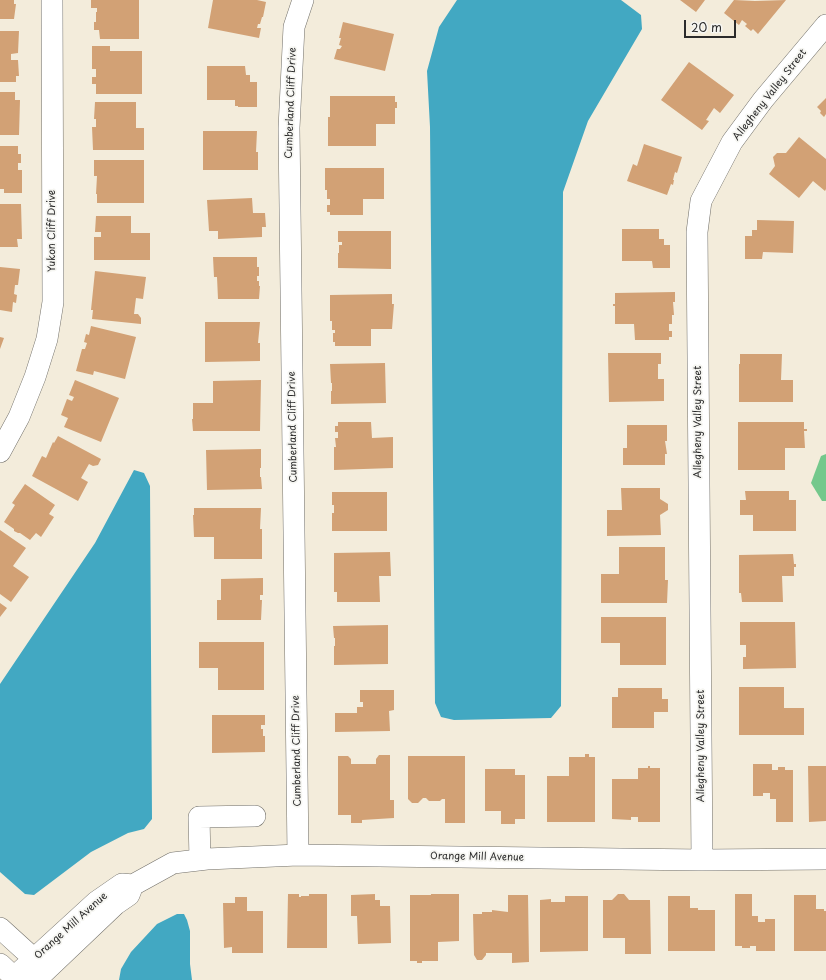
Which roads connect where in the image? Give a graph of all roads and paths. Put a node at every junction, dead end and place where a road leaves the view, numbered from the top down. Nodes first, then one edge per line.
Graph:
1 (52, 0) edge
2 (303, 0) edge
3 (826, 25) edge
4 (0, 452) edge
5 (255, 816) dead end
6 (298, 855) junction
7 (826, 859) edge
8 (200, 860) junction
9 (702, 860) junction
10 (0, 928) edge
11 (46, 970) edge
12 (10, 974) edge

1 - 4 street, Yukon Cliff Drive
2 - 6 street, Cumberland Cliff Drive
3 - 9 street, Allegheny Valley Street
5 - 8 street
6 - 8 street, Orange Mill Avenue
6 - 9 street, Orange Mill Avenue
7 - 9 street, Orange Mill Avenue
8 - 11 street, Orange Mill Avenue
10 - 11 street
11 - 12 street, Orange Mill Avenue

